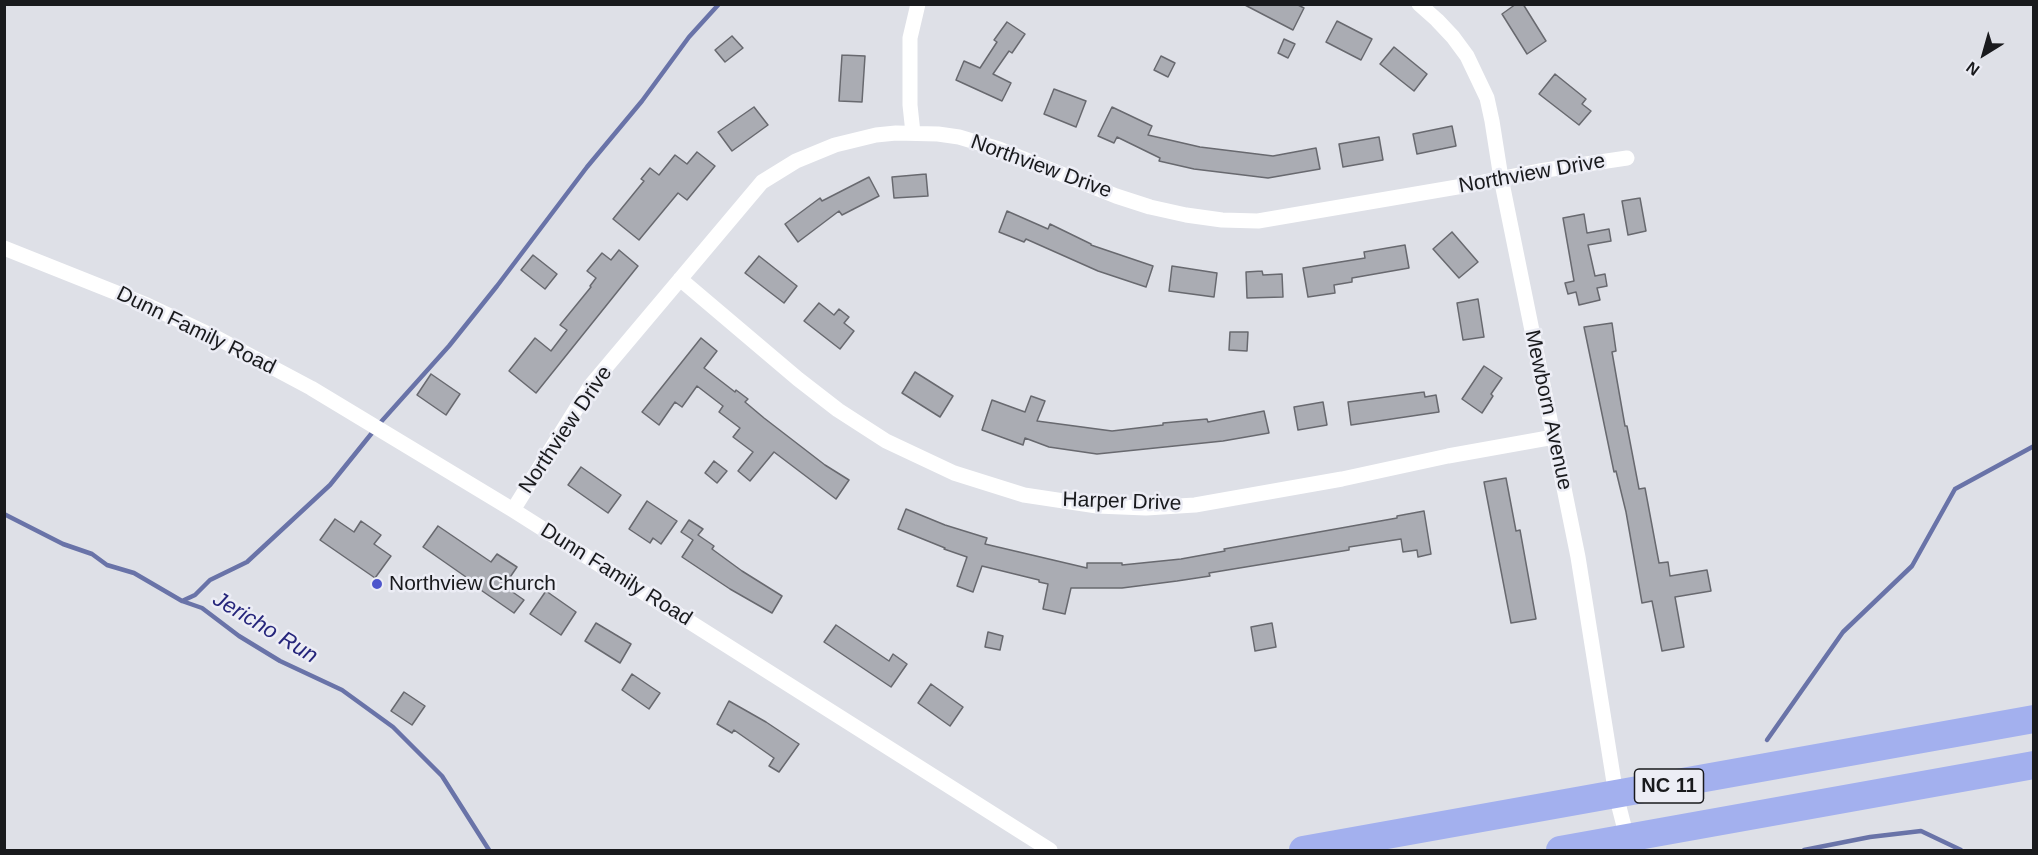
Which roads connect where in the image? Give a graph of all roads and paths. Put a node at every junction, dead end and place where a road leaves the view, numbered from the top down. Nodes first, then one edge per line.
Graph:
1 (918, 4) edge
2 (1419, 4) edge
3 (913, 133) junction
4 (1627, 158) dead end
5 (1501, 178) junction
6 (4, 248) edge
7 (680, 279) junction
8 (1554, 437) junction
9 (513, 510) junction
10 (2034, 719) edge
11 (2034, 765) edge
12 (1616, 795) junction
13 (1628, 838) junction
14 (1050, 850) edge
15 (1304, 850) edge
16 (1560, 850) edge

1 - 3 street
2 - 5 street, Mewborn Avenue
3 - 5 street, Northview Drive
3 - 7 street, Northview Drive
4 - 5 street, Northview Drive
5 - 8 street, Mewborn Avenue
6 - 9 street, Dunn Family Road
7 - 8 street, Harper Drive
7 - 9 street, Northview Drive
8 - 12 street, Mewborn Avenue
9 - 14 street, Dunn Family Road
10 - 12 highway, NC 11
11 - 13 highway, NC 11
12 - 13 street, Mewborn Avenue
12 - 15 highway, NC 11
13 - 16 highway, NC 11

